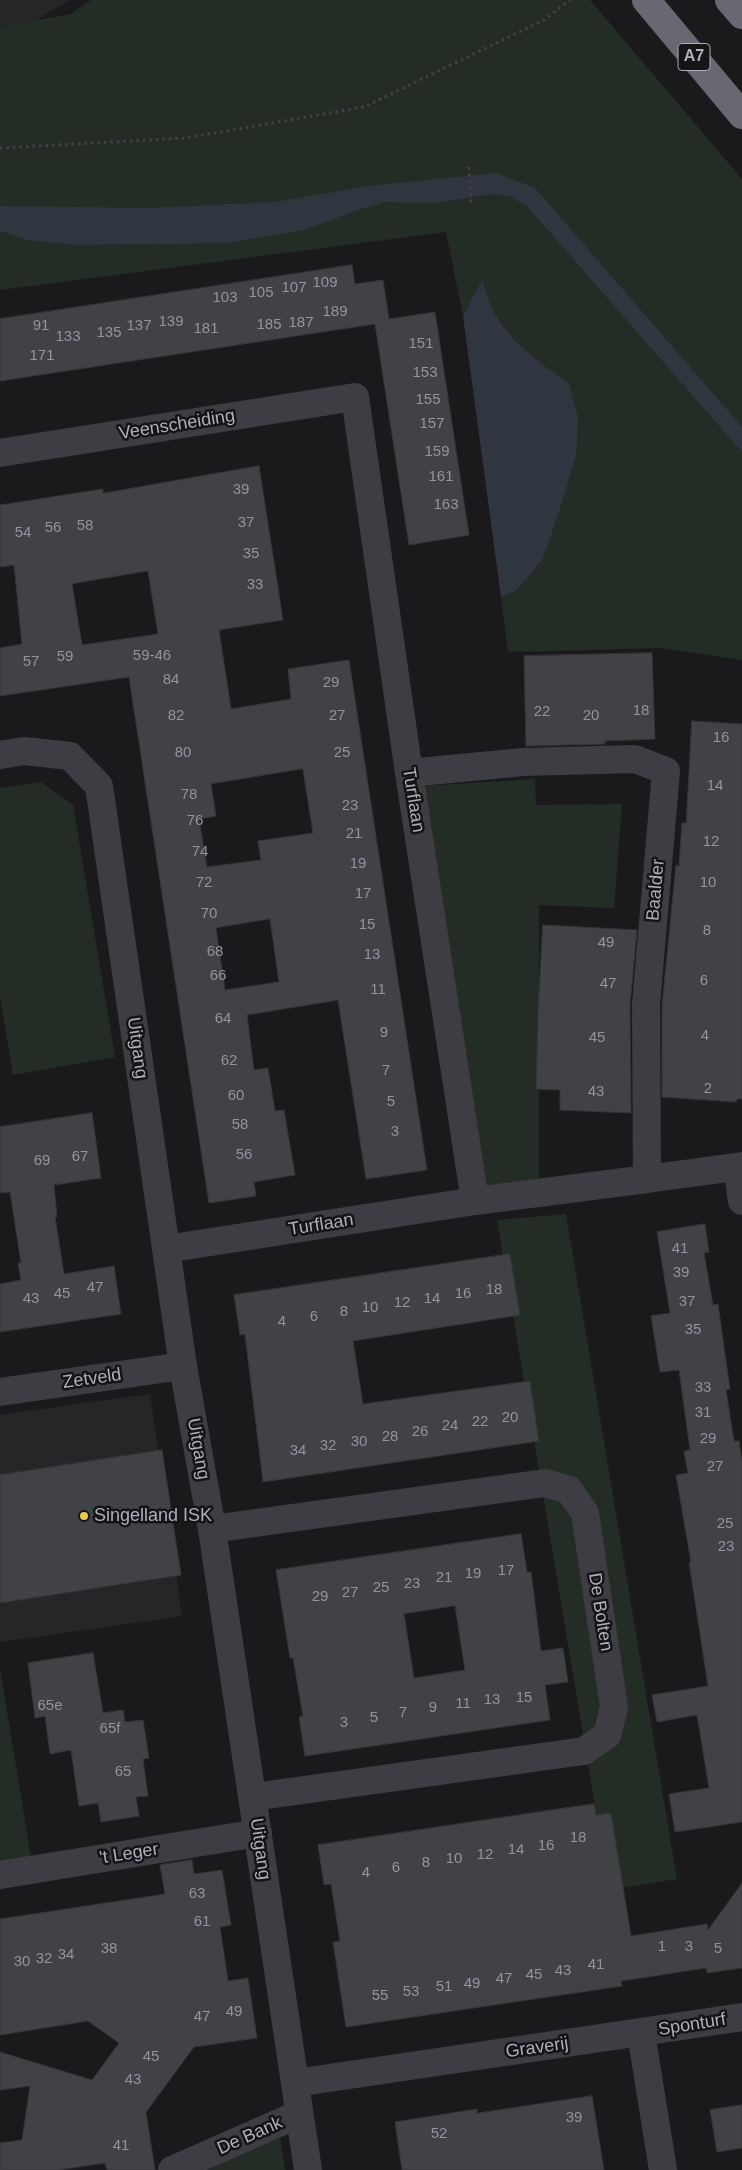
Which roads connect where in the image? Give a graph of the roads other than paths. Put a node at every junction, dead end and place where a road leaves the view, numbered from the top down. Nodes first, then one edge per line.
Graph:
1 (646, 0) edge
2 (729, 0) edge
3 (742, 15) edge
4 (742, 115) edge
5 (355, 397) joint
6 (0, 453) edge
7 (0, 755) edge
8 (409, 773) junction
9 (739, 1166) edge
10 (647, 1179) junction
11 (475, 1201) junction
12 (742, 1202) edge
13 (166, 1249) junction
14 (183, 1366) junction
15 (0, 1392) edge
16 (212, 1529) junction
17 (253, 1797) junction
18 (258, 1833) junction
19 (0, 1876) edge
20 (742, 2017) edge
21 (641, 2033) junction
22 (295, 2083) junction
23 (300, 2114) junction
24 (172, 2170) edge
25 (308, 2170) edge
26 (663, 2170) edge

1 - 4 highway, A7
2 - 3 highway
5 - 6 street, Veenscheiding
5 - 8 street, Turflaan
7 - 13 street, Uitgang
8 - 10 street, Baalder
8 - 11 street, Turflaan
9 - 10 street
9 - 12 street
10 - 11 street, Turflaan
11 - 13 street, Turflaan
13 - 14 street, Uitgang
14 - 15 street, Zetveld
14 - 16 street, Uitgang
16 - 17 street, Uitgang
16 - 17 street, De Bolten
17 - 18 street, Uitgang
18 - 19 street, 't Leger
18 - 22 street, Uitgang
20 - 21 street, Sponturf
21 - 22 street, Graverij
21 - 26 street
22 - 23 street, Uitgang
23 - 24 street, De Bank
23 - 25 street, Uitgang

